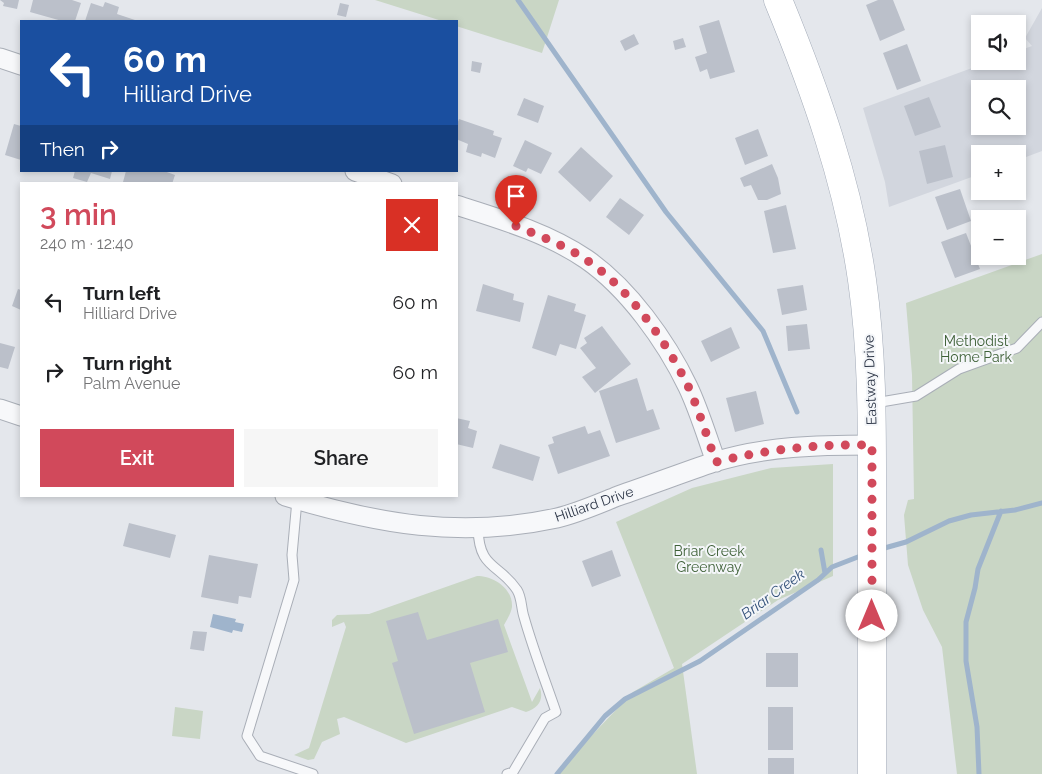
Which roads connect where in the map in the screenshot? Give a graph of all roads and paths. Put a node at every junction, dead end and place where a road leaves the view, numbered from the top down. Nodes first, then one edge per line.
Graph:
1 (778, 0) edge
2 (0, 58) edge
3 (20, 65) edge
4 (358, 172) edge
5 (386, 182) edge
6 (458, 206) edge
7 (1042, 322) edge
8 (872, 403) junction
9 (0, 409) edge
10 (20, 416) edge
11 (872, 445) junction
12 (716, 462) junction
13 (291, 498) edge
14 (478, 528) junction
15 (313, 774) edge
16 (507, 774) edge
17 (872, 774) edge

1 - 8 main road, Eastway Drive
2 - 3 street
4 - 5 street
6 - 12 street
7 - 8 lane
8 - 11 main road, Eastway Drive
9 - 10 street
11 - 12 street, Hilliard Drive
11 - 17 main road, Eastway Drive
12 - 14 street, Hilliard Drive
13 - 14 street, Hilliard Drive
13 - 15 lane
14 - 16 lane

